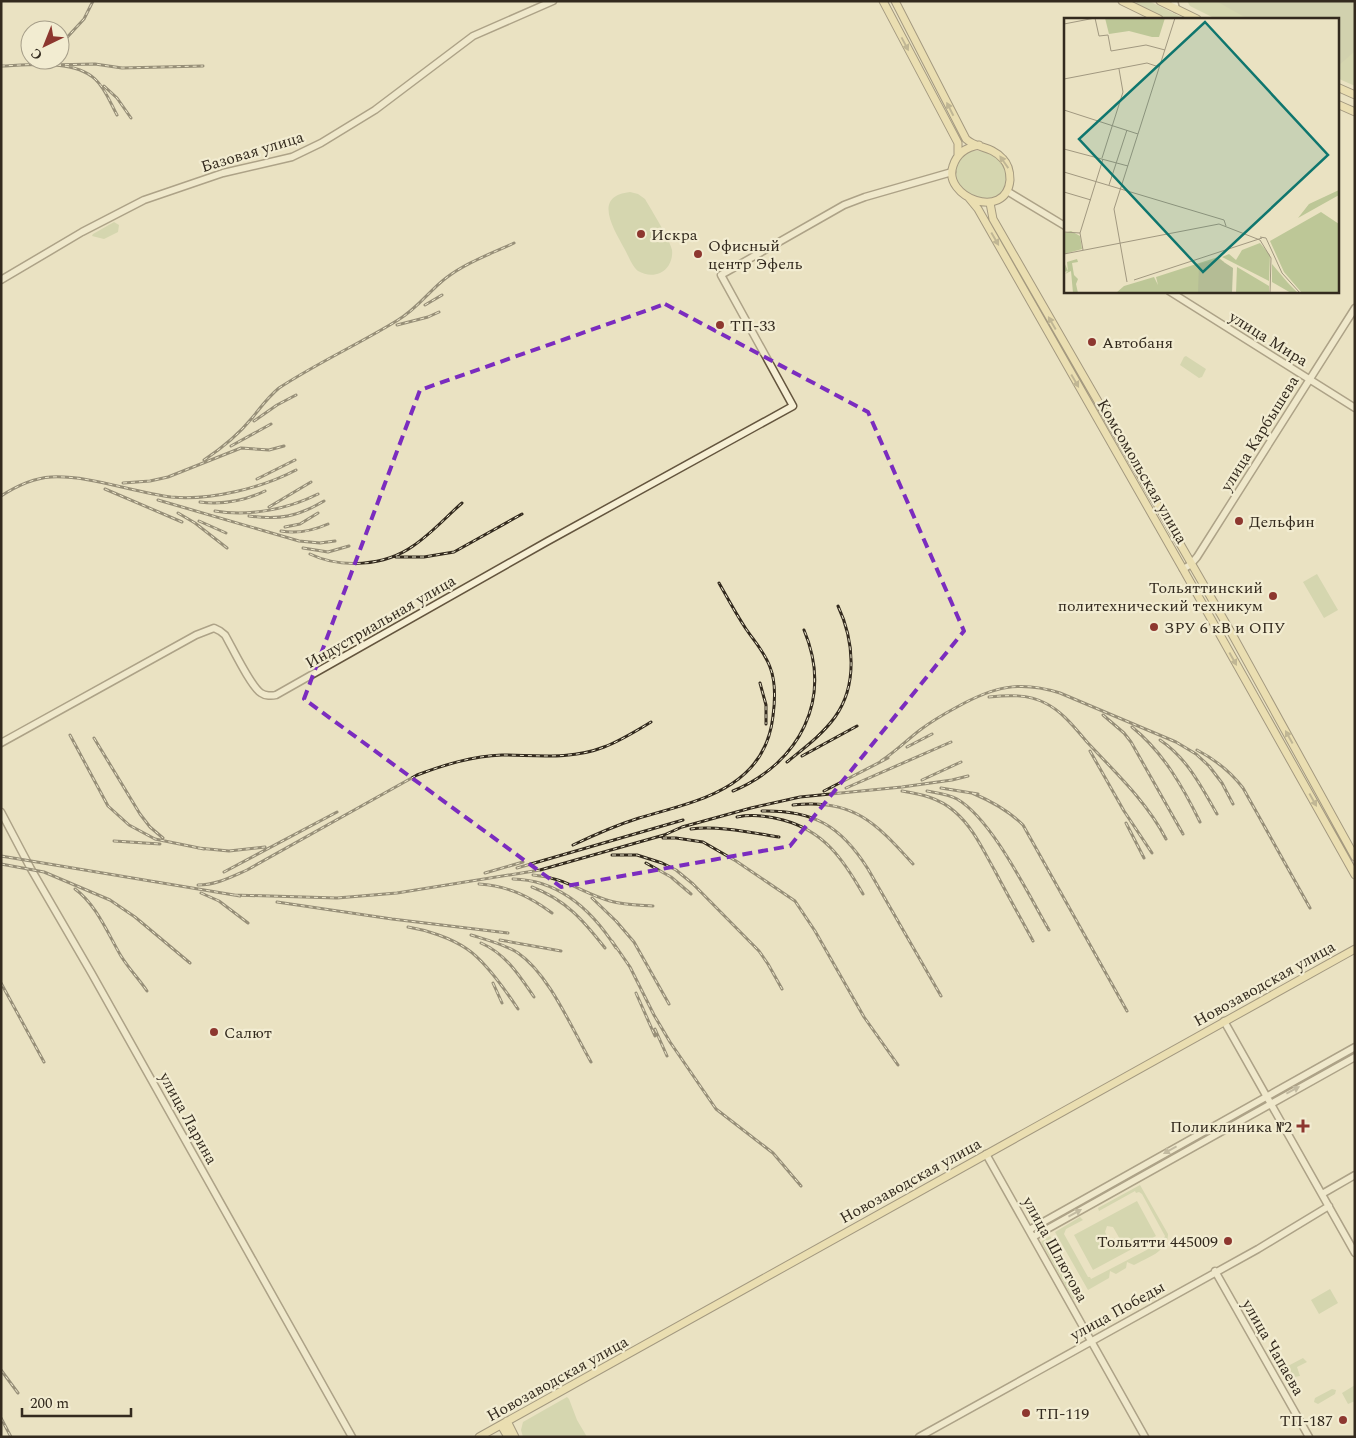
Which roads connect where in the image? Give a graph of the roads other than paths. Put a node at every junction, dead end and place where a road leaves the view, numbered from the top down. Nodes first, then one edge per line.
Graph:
1 (553, 1) edge
2 (883, 1) edge
3 (895, 1) edge
4 (1160, 1) edge
5 (1127, 2) edge
6 (1175, 5) edge
7 (1157, 18) edge
8 (1195, 18) edge
9 (1338, 87) edge
10 (1355, 95) edge
11 (1338, 104) edge
12 (1355, 112) edge
13 (979, 145) junction
14 (958, 156) junction
15 (952, 172) junction
16 (1007, 191) junction
17 (969, 198) junction
18 (990, 203) junction
19 (1064, 225) edge
20 (1, 280) edge
21 (1171, 292) edge
22 (1355, 308) edge
23 (1062, 339) junction
24 (1054, 343) junction
25 (1309, 380) junction
26 (1355, 408) edge
27 (1141, 478) junction
28 (1133, 482) junction
29 (1187, 567) junction
30 (1, 743) edge
31 (1299, 755) junction
32 (1290, 760) junction
33 (1, 812) edge
34 (1335, 821) junction
35 (1327, 825) junction
36 (1355, 857) edge
37 (1355, 875) edge
38 (1355, 948) edge
39 (1224, 1021) junction
40 (1355, 1047) edge
41 (1355, 1057) edge
42 (1266, 1096) junction
43 (1270, 1103) junction
44 (986, 1154) junction
45 (1355, 1175) edge
46 (1322, 1194) junction
47 (1329, 1206) junction
48 (1029, 1230) junction
49 (1033, 1236) junction
50 (1355, 1253) edge
51 (1215, 1271) junction
52 (1091, 1340) junction
53 (504, 1423) junction
54 (352, 1437) edge
55 (479, 1437) edge
56 (508, 1437) edge
57 (515, 1437) edge
58 (919, 1437) edge
59 (1145, 1437) edge
60 (1309, 1437) edge

1 - 20 street, Базовая улица
2 -> 14 main road
13 -> 3 main road
4 - 6 main road
5 - 7 main road
6 - 8 main road
9 - 10 main road
11 - 12 main road
13 - 14 main road
16 -> 13 main road
14 - 15 main road
15 - 17 main road
15 - 30 street, Индустриальная улица
16 - 18 main road
16 - 19 street
17 - 18 main road
17 -> 24 main road, Комсомольская улица
23 -> 18 main road, Комсомольская улица
21 - 25 street, улица Мира
22 - 25 street, улица Карбышева
23 - 24 main road
23 - 27 main road, Комсомольская улица
24 -> 28 main road, Комсомольская улица
25 - 26 street, улица Мира
25 - 29 street, улица Карбышева
27 - 28 main road
27 - 29 main road, Комсомольская улица
28 - 29 main road, Комсомольская улица
31 -> 29 main road, Комсомольская улица
29 -> 32 main road, Комсомольская улица
31 - 32 main road
31 - 34 main road, Комсомольская улица
32 -> 35 main road, Комсомольская улица
33 - 54 street, улица Ларина
34 - 35 main road
34 - 36 main road, Комсомольская улица
35 - 37 main road, Комсомольская улица
38 - 39 main road, Новозаводская улица
39 - 42 street
39 - 44 main road, Новозаводская улица
40 - 42 street
43 -> 41 street
42 - 43 street
42 -> 48 street
43 - 46 street
49 -> 43 street
44 - 48 street, улица Шлютова
44 - 53 main road, Новозаводская улица
45 - 46 street
46 - 47 street
47 - 50 street
47 - 51 street, улица Победы
48 - 49 street, улица Шлютова
49 - 52 street, улица Шлютова
51 - 52 street, улица Победы
51 - 60 street, улица Чапаева
52 - 58 street, улица Победы
52 - 59 street, улица Шлютова
53 - 55 main road, Новозаводская улица
53 - 56 main road
53 - 57 main road

